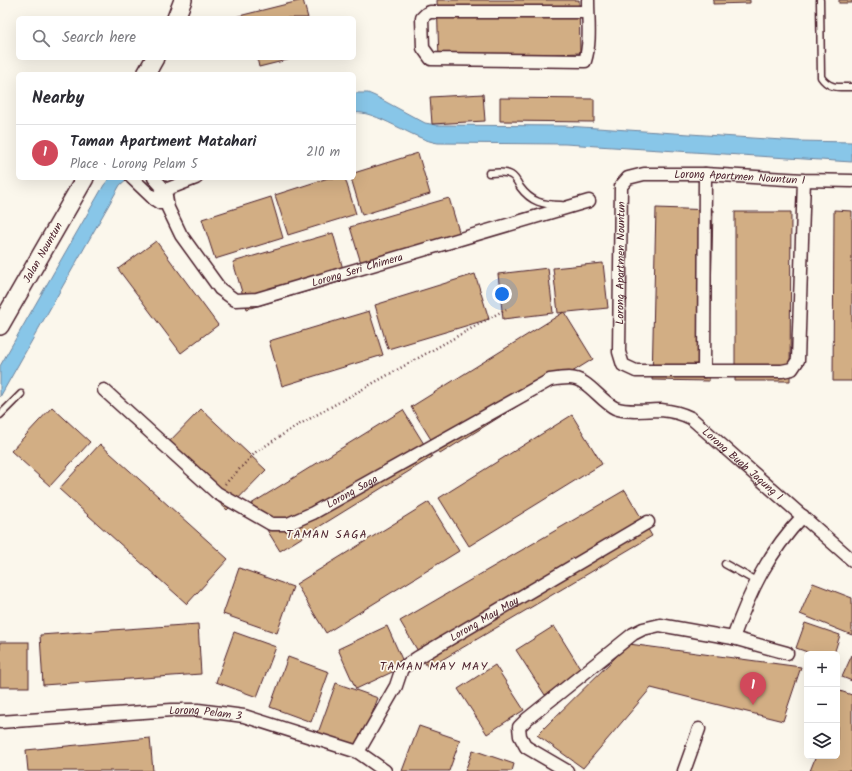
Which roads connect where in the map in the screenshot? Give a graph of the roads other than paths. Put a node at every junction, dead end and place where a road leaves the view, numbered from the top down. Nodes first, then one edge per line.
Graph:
1 (183, 0) edge
2 (588, 0) edge
3 (820, 0) edge
4 (588, 12) junction
5 (177, 16) edge
6 (154, 60) edge
7 (147, 72) edge
8 (852, 87) edge
9 (489, 173) dead end
10 (705, 174) junction
11 (628, 178) joint
12 (84, 180) edge
13 (156, 180) edge
14 (191, 180) edge
15 (804, 180) junction
16 (852, 181) edge
17 (136, 182) edge
18 (165, 190) junction
19 (154, 199) junction
20 (589, 201) dead end
21 (575, 204) junction
22 (168, 208) junction
23 (0, 326) edge
24 (704, 371) junction
25 (104, 390) dead end
26 (22, 394) dead end
27 (616, 408) joint
28 (0, 415) edge
29 (804, 516) junction
30 (648, 522) dead end
31 (852, 560) edge
32 (725, 564) dead end
33 (756, 581) junction
34 (733, 638) junction
35 (788, 653) dead end
36 (0, 722) edge
37 (699, 729) dead end
38 (358, 752) junction
39 (385, 771) edge
40 (566, 771) edge
41 (684, 771) edge

1 - 5 street
2 - 4 street
3 - 8 lane
4 - 4 street
6 - 7 street
9 - 21 lane
10 - 11 street, Lorong Apartmen Nountun 1
10 - 15 street, Lorong Apartmen Nountun 1
10 - 24 street
11 - 24 street, Lorong Apartmen Nountun
12 - 23 street, Jalan Nountun
13 - 18 street
14 - 18 street
15 - 16 street, Lorong Apartmen Nountun 1
15 - 24 street
17 - 19 street
18 - 19 street
18 - 22 street, Lorong Seri Chimera
19 - 22 street
20 - 21 street, Lorong Seri Chimera
21 - 22 street, Lorong Seri Chimera
25 - 27 street, Lorong Saga
26 - 28 lane
27 - 29 street, Lorong Buah Jagung 1
29 - 31 street, Lorong Buah Jagung 1
29 - 33 street
30 - 38 street, Lorong May May
32 - 33 lane
33 - 34 street
34 - 35 street
34 - 40 street
36 - 38 street, Lorong Pelam 3
37 - 41 street
38 - 39 street, Lorong Pelam 3

